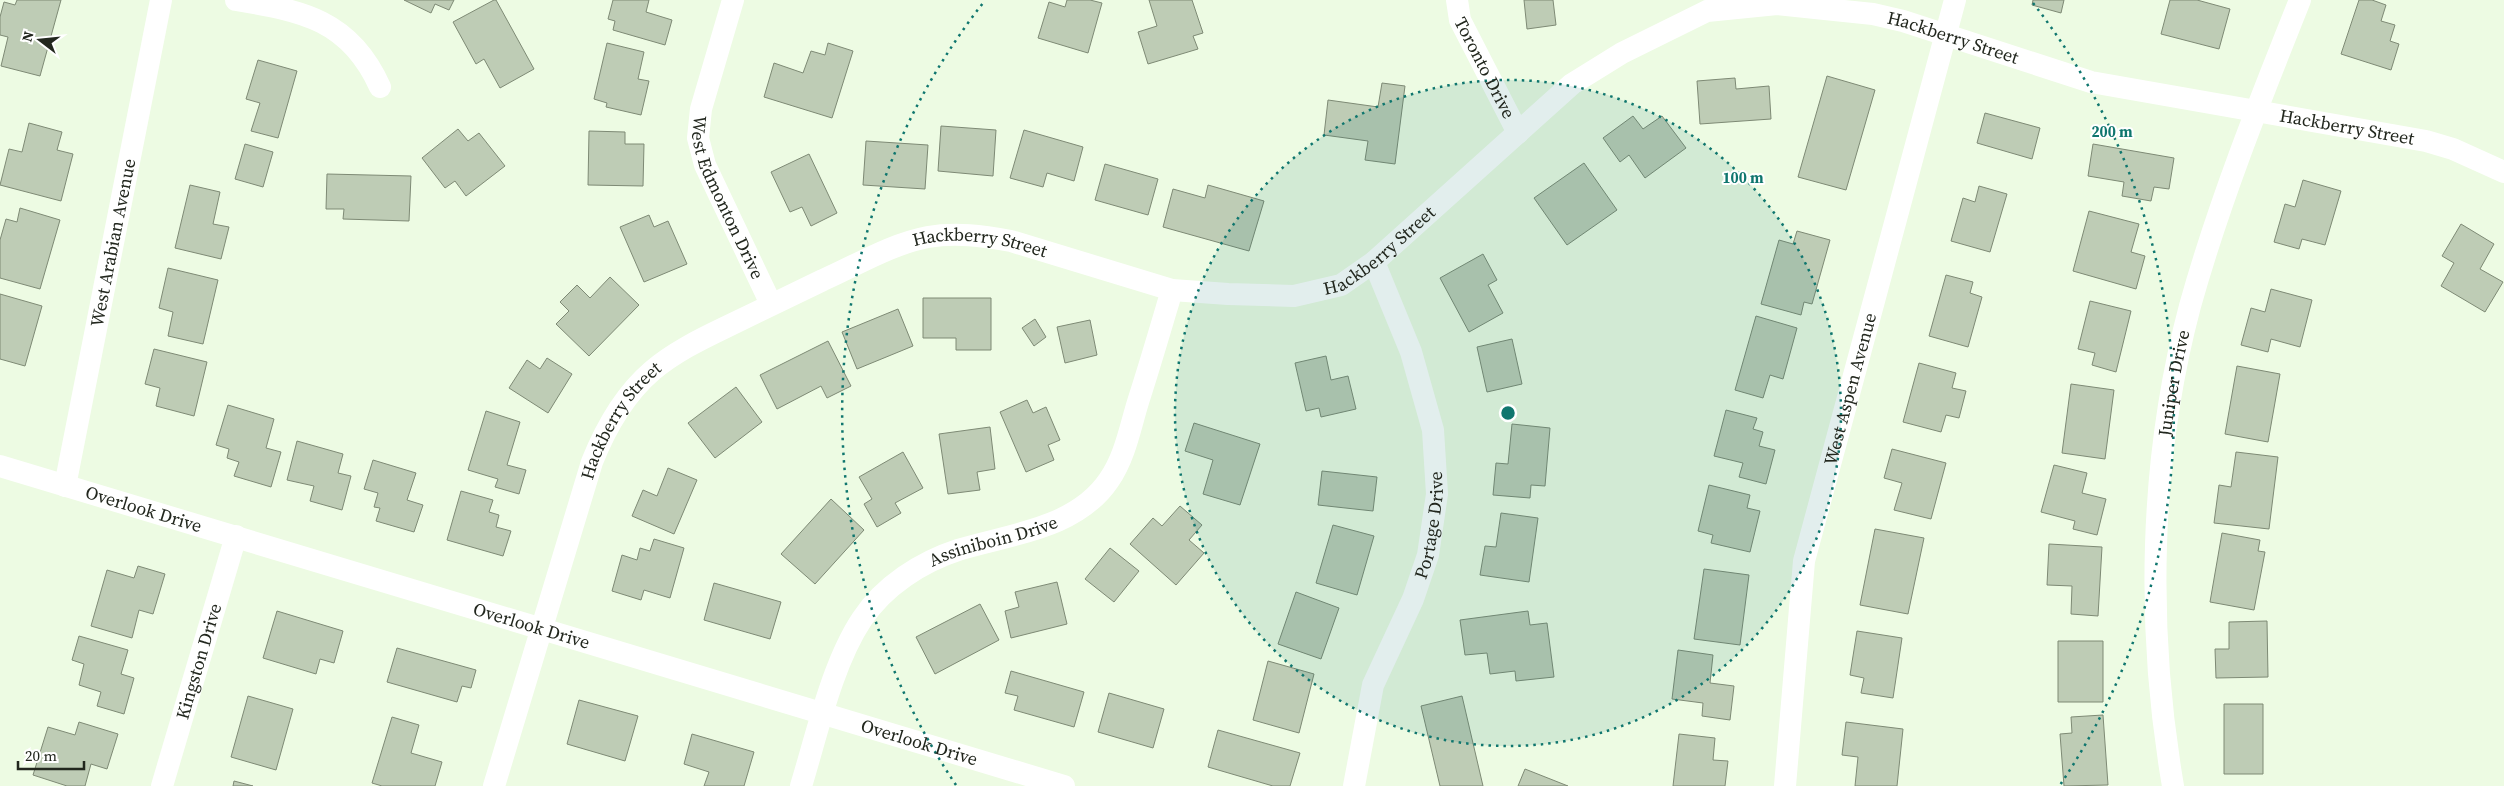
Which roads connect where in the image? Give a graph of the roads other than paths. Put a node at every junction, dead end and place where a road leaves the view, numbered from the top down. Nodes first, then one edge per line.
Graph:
1 (161, 0) edge
2 (236, 0) edge
3 (733, 0) edge
4 (1457, 0) edge
5 (1955, 0) edge
6 (2300, 0) edge
7 (1946, 33) junction
8 (380, 87) dead end
9 (2257, 112) junction
10 (1518, 133) junction
11 (2504, 172) edge
12 (1374, 262) junction
13 (1172, 290) junction
14 (771, 304) junction
15 (0, 466) edge
16 (65, 486) junction
17 (236, 536) junction
18 (541, 627) junction
19 (823, 714) junction
20 (162, 786) edge
21 (494, 786) edge
22 (801, 786) edge
23 (1064, 786) edge
24 (1354, 786) edge
25 (1784, 786) edge
26 (2173, 786) edge

1 - 16 street, West Arabian Avenue
2 - 8 street
3 - 14 street, West Edmonton Drive
4 - 10 street, Toronto Drive
5 - 7 street, West Aspen Avenue
6 - 9 street, Juniper Drive
7 - 9 street, Hackberry Street
7 - 10 street, Hackberry Street
7 - 25 street, West Aspen Avenue
9 - 11 street, Hackberry Street
9 - 26 street, Juniper Drive
10 - 12 street, Hackberry Street
12 - 13 street, Hackberry Street
12 - 24 street, Portage Drive
13 - 14 street, Hackberry Street
13 - 19 street, Assiniboin Drive
14 - 18 street, Hackberry Street
15 - 16 street, Overlook Drive
16 - 17 street, Overlook Drive
17 - 18 street, Overlook Drive
17 - 20 street, Kingston Drive
18 - 19 street, Overlook Drive
18 - 21 street, Hackberry Street
19 - 22 street, Assiniboin Drive
19 - 23 street, Overlook Drive

